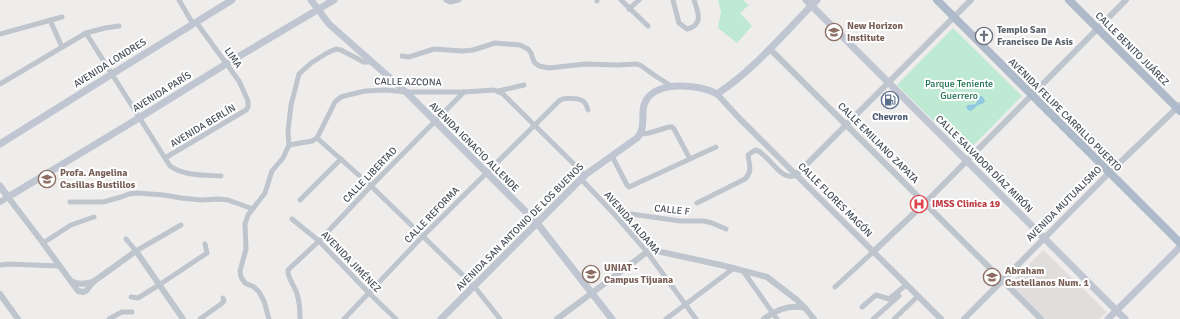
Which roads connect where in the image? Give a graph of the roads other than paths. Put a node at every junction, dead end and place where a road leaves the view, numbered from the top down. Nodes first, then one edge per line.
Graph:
1 (179, 0) edge
2 (232, 0) edge
3 (311, 0) edge
4 (334, 0) edge
5 (459, 0) edge
6 (621, 0) edge
7 (639, 0) edge
8 (673, 0) edge
9 (694, 0) edge
10 (806, 0) edge
11 (817, 0) edge
12 (937, 0) edge
13 (971, 0) edge
14 (1069, 0) edge
15 (1126, 0) edge
16 (448, 1) edge
17 (812, 6) junction
18 (629, 9) junction
19 (318, 10) junction
20 (62, 17) dead end
21 (954, 17) junction
22 (50, 20) junction
23 (195, 23) junction
24 (119, 26) dead end
25 (648, 26) dead end
26 (1097, 29) junction
27 (86, 33) junction
28 (0, 34) edge
29 (62, 47) junction
30 (770, 49) junction
31 (402, 56) dead end
32 (372, 62) junction
33 (226, 64) junction
34 (112, 74) junction
35 (888, 82) junction
36 (0, 84) edge
37 (524, 85) dead end
38 (673, 86) junction
39 (498, 91) junction
40 (406, 92) junction
41 (464, 92) junction
42 (717, 94) junction
43 (1032, 94) junction
44 (248, 107) joint
45 (1179, 108) edge
46 (588, 110) dead end
47 (139, 118) junction
48 (435, 121) junction
49 (534, 125) junction
50 (846, 125) junction
51 (641, 134) junction
52 (317, 138) junction
53 (0, 144) edge
54 (289, 146) junction
55 (716, 147) dead end
56 (612, 156) junction
57 (165, 158) junction
58 (341, 159) junction
59 (690, 159) junction
60 (966, 161) junction
61 (486, 173) junction
62 (1109, 173) junction
63 (796, 175) junction
64 (221, 176) dead end
65 (583, 177) junction
66 (0, 186) edge
67 (371, 186) junction
68 (8, 197) junction
69 (300, 200) dead end
70 (0, 202) edge
71 (70, 202) dead end
72 (697, 203) dead end
73 (925, 203) junction
74 (253, 208) junction
75 (616, 216) junction
76 (94, 217) dead end
77 (292, 219) dead end
78 (537, 223) junction
79 (181, 224) dead end
80 (726, 229) dead end
81 (423, 236) junction
82 (126, 239) dead end
83 (1044, 239) junction
84 (319, 241) junction
85 (43, 243) junction
86 (1180, 243) edge
87 (205, 244) dead end
88 (1180, 247) edge
89 (136, 251) junction
90 (647, 252) junction
91 (873, 252) junction
92 (0, 265) edge
93 (59, 266) junction
94 (734, 268) junction
95 (743, 271) junction
96 (1002, 281) junction
97 (159, 285) junction
98 (474, 286) junction
99 (907, 286) junction
100 (835, 287) dead end
101 (369, 293) junction
102 (592, 293) junction
103 (0, 294) edge
104 (918, 296) junction
105 (131, 297) dead end
106 (223, 298) dead end
107 (685, 305) junction
108 (862, 307) dead end
109 (806, 309) junction
110 (1117, 310) junction
111 (132, 312) dead end
112 (773, 313) junction
113 (18, 319) edge
114 (109, 319) edge
115 (183, 319) edge
116 (200, 319) edge
117 (269, 319) edge
118 (300, 319) edge
119 (344, 319) edge
120 (396, 319) edge
121 (441, 319) edge
122 (500, 319) edge
123 (557, 319) edge
124 (612, 319) edge
125 (666, 319) edge
126 (696, 319) edge
127 (764, 319) edge
128 (777, 319) edge
129 (814, 319) edge
130 (873, 319) edge
131 (894, 319) edge
132 (941, 319) edge
133 (964, 319) edge
134 (1041, 319) edge
135 (1108, 319) edge
136 (1125, 319) edge

1 - 23 street, LIMA
2 - 23 main road, AVENIDA LONDRES
3 - 19 main road, AVENIDA IGNACIO ALLENDE
4 - 19 main road, AVENIDA PARÍS
5 - 16 street
6 - 18 street
7 - 18 street
8 - 9 street
10 - 17 main road, CALLE SALVADOR DÍAZ MIRÓN
11 - 17 main road
12 - 21 main road, AVENIDA FELIPE CARRILLO PUERTO
13 - 21 street
14 - 26 main road, CALLE BENITO JUÁREZ
15 - 26 street
17 - 30 main road
17 - 35 main road, CALLE SALVADOR DÍAZ MIRÓN
18 - 25 street
19 - 32 main road, AVENIDA IGNACIO ALLENDE
19 - 33 main road, AVENIDA PARÍS
20 - 22 street
21 - 35 street
21 - 43 main road, AVENIDA FELIPE CARRILLO PUERTO
22 - 28 street
22 - 29 street
23 - 33 street, LIMA
23 - 34 main road, AVENIDA LONDRES
24 - 27 street
26 - 43 street
26 - 45 main road, CALLE BENITO JUÁREZ
27 - 29 street
27 - 34 street
29 - 36 street
30 - 42 main road
30 - 50 street, CALLE EMILIANO ZAPATA
31 - 38 street
32 - 40 main road, AVENIDA IGNACIO ALLENDE
32 - 54 street
33 - 44 street, LIMA
33 - 47 main road, AVENIDA PARÍS
34 - 47 street
34 - 53 main road, AVENIDA LONDRES
35 - 50 street
35 - 60 main road, CALLE SALVADOR DÍAZ MIRÓN
37 - 39 street, CALLE AZCONA
38 - 42 main road
38 - 51 main road
39 - 41 street, CALLE AZCONA
39 - 49 street, AVENIDA ALDAMA
40 - 41 street, CALLE AZCONA
40 - 48 main road, AVENIDA IGNACIO ALLENDE
40 - 52 street, CALLE AZCONA
41 - 48 street, CALLE LIBERTAD
42 - 63 street, CALLE FLORES MAGÓN
43 - 60 street
43 - 62 main road, AVENIDA FELIPE CARRILLO PUERTO
44 - 57 street, AVENIDA BERLÍN
45 - 62 street, AVENIDA MUTUALISMO
46 - 49 street, CALLE REFORMA
47 - 57 street
47 - 68 main road, AVENIDA PARÍS
48 - 61 main road, AVENIDA IGNACIO ALLENDE
48 - 67 street, CALLE LIBERTAD
49 - 61 street, CALLE REFORMA
49 - 65 street, AVENIDA ALDAMA
50 - 63 street
50 - 73 street, CALLE EMILIANO ZAPATA
51 - 56 main road, AVENIDA SAN ANTONIO DE LOS BUENOS
51 - 59 street
52 - 54 street
52 - 58 street
54 - 74 street
55 - 59 street
56 - 59 street
56 - 65 main road, AVENIDA SAN ANTONIO DE LOS BUENOS
57 - 64 street
58 - 67 street
58 - 69 street
60 - 73 street
60 - 83 main road, CALLE SALVADOR DÍAZ MIRÓN
61 - 78 main road, AVENIDA IGNACIO ALLENDE
61 - 81 street, CALLE REFORMA
62 - 83 street, AVENIDA MUTUALISMO
62 - 86 main road, AVENIDA FELIPE CARRILLO PUERTO
63 - 72 street
63 - 91 street, CALLE FLORES MAGÓN
65 - 75 street, AVENIDA ALDAMA
65 - 78 main road, AVENIDA SAN ANTONIO DE LOS BUENOS
66 - 68 main road
67 - 81 street
67 - 84 street, CALLE LIBERTAD
68 - 70 street, AVENIDA PARÍS
68 - 85 street
71 - 74 street
73 - 91 street
73 - 96 street, CALLE EMILIANO ZAPATA
74 - 117 street
75 - 80 street, CALLE F
75 - 90 street, AVENIDA ALDAMA
76 - 85 street
77 - 84 street, AVENIDA JIMÉNEZ
78 - 98 main road, AVENIDA SAN ANTONIO DE LOS BUENOS
78 - 102 main road, AVENIDA IGNACIO ALLENDE
79 - 89 street
81 - 98 street
81 - 101 street, CALLE REFORMA
82 - 89 street
83 - 96 street, AVENIDA MUTUALISMO
83 - 110 main road, CALLE SALVADOR DÍAZ MIRÓN
84 - 101 street, AVENIDA JIMÉNEZ
84 - 118 street, CALLE LIBERTAD
85 - 93 street
87 - 97 street
88 - 110 main road
89 - 93 street
89 - 97 street
90 - 94 street
90 - 102 street
90 - 107 street, AVENIDA ALDAMA
91 - 99 street, CALLE FLORES MAGÓN
91 - 100 street
92 - 93 street
94 - 95 street
94 - 107 street
95 - 109 street
95 - 112 street
96 - 133 street, AVENIDA MUTUALISMO
96 - 134 street, CALLE EMILIANO ZAPATA
97 - 105 street
97 - 115 street
98 - 121 main road, AVENIDA SAN ANTONIO DE LOS BUENOS
98 - 122 street
99 - 104 street, CALLE FLORES MAGÓN
99 - 108 street
99 - 130 street
101 - 119 street, CALLE REFORMA
101 - 120 street, AVENIDA JIMÉNEZ
102 - 123 street
102 - 124 main road, AVENIDA IGNACIO ALLENDE
103 - 113 street
104 - 131 street
104 - 132 street, CALLE FLORES MAGÓN
106 - 116 street
107 - 125 street
107 - 126 street, AVENIDA ALDAMA
109 - 112 street
109 - 129 street
110 - 135 main road
110 - 136 main road, CALLE SALVADOR DÍAZ MIRÓN
111 - 114 street
112 - 127 street
112 - 128 street

